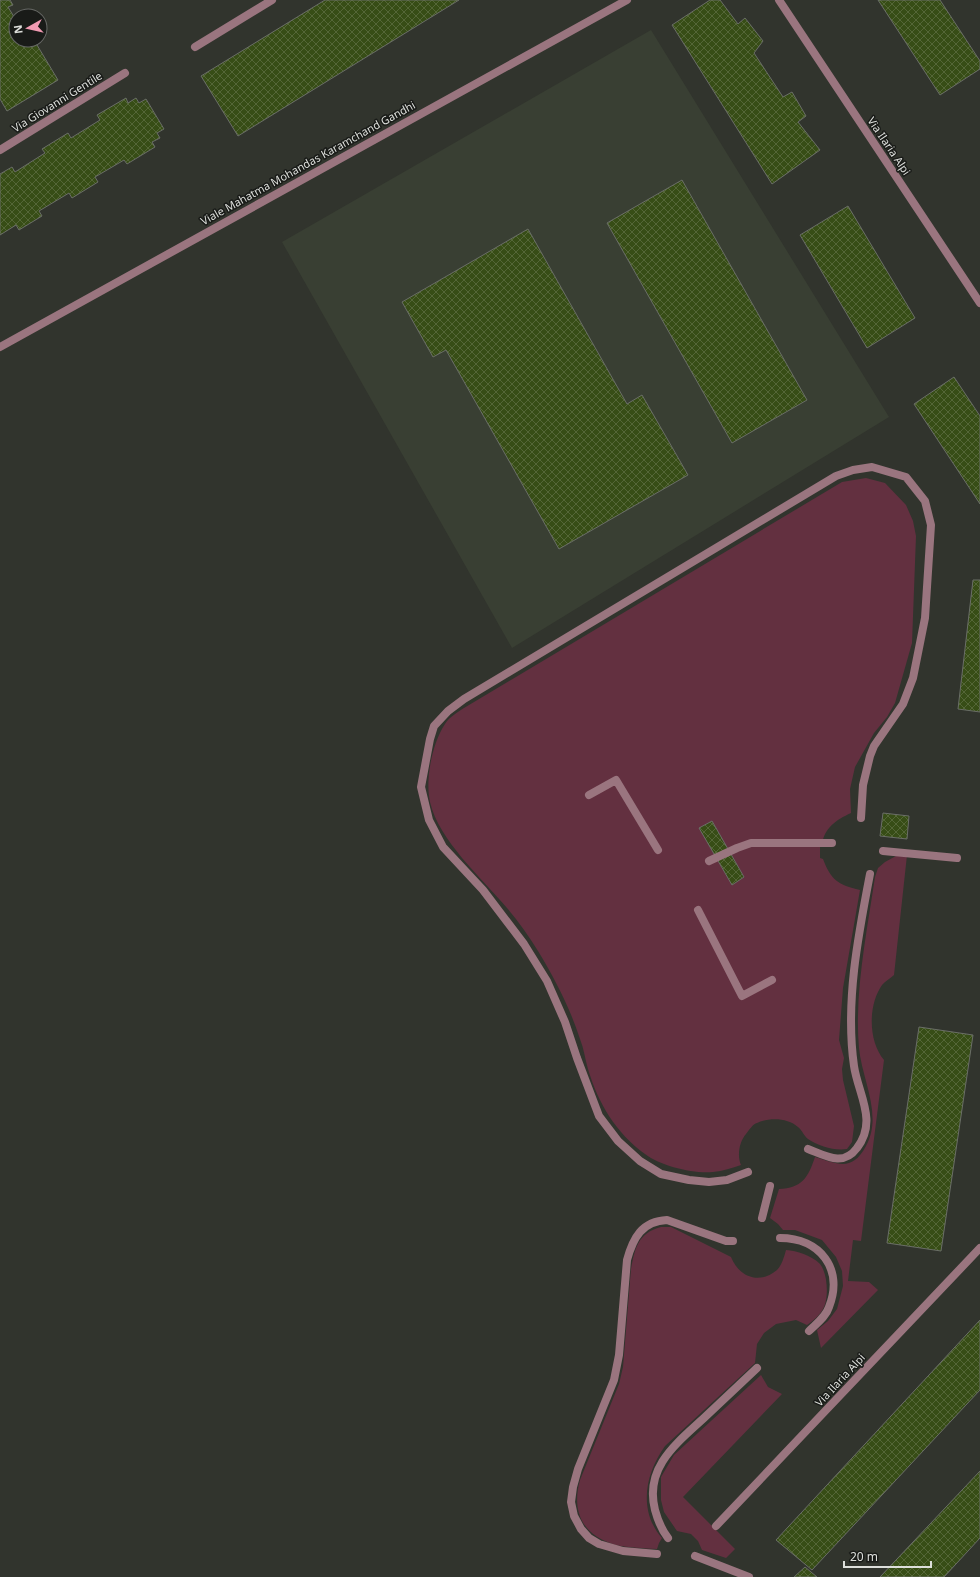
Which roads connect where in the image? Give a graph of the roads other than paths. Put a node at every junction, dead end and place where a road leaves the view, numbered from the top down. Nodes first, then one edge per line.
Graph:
1 (272, 0) edge
2 (627, 0) edge
3 (779, 0) edge
4 (195, 47) dead end
5 (125, 72) dead end
6 (0, 150) edge
7 (980, 303) edge
8 (0, 347) edge
9 (589, 795) dead end
10 (861, 818) dead end
11 (832, 843) dead end
12 (658, 850) dead end
13 (883, 851) dead end
14 (957, 858) dead end
15 (709, 861) dead end
16 (870, 874) dead end
17 (698, 910) dead end
18 (772, 980) dead end
19 (808, 1149) dead end
20 (748, 1172) dead end
21 (770, 1186) dead end
22 (762, 1218) dead end
23 (780, 1238) dead end
24 (733, 1241) dead end
25 (980, 1248) edge
26 (809, 1331) dead end
27 (757, 1368) dead end
28 (716, 1526) dead end
29 (668, 1538) dead end
30 (657, 1554) dead end
31 (695, 1556) dead end
32 (749, 1577) edge

1 - 4 street
2 - 8 street, Viale Mahatma Mohandas Karamchand Gandhi
3 - 7 street, Via Ilaria Alpi
5 - 6 street, Via Giovanni Gentile
9 - 12 street
10 - 20 street
11 - 15 street
13 - 14 street
16 - 19 street
17 - 18 street
21 - 22 street
23 - 26 street
24 - 30 street
25 - 28 street, Via Ilaria Alpi
27 - 29 street
31 - 32 street

